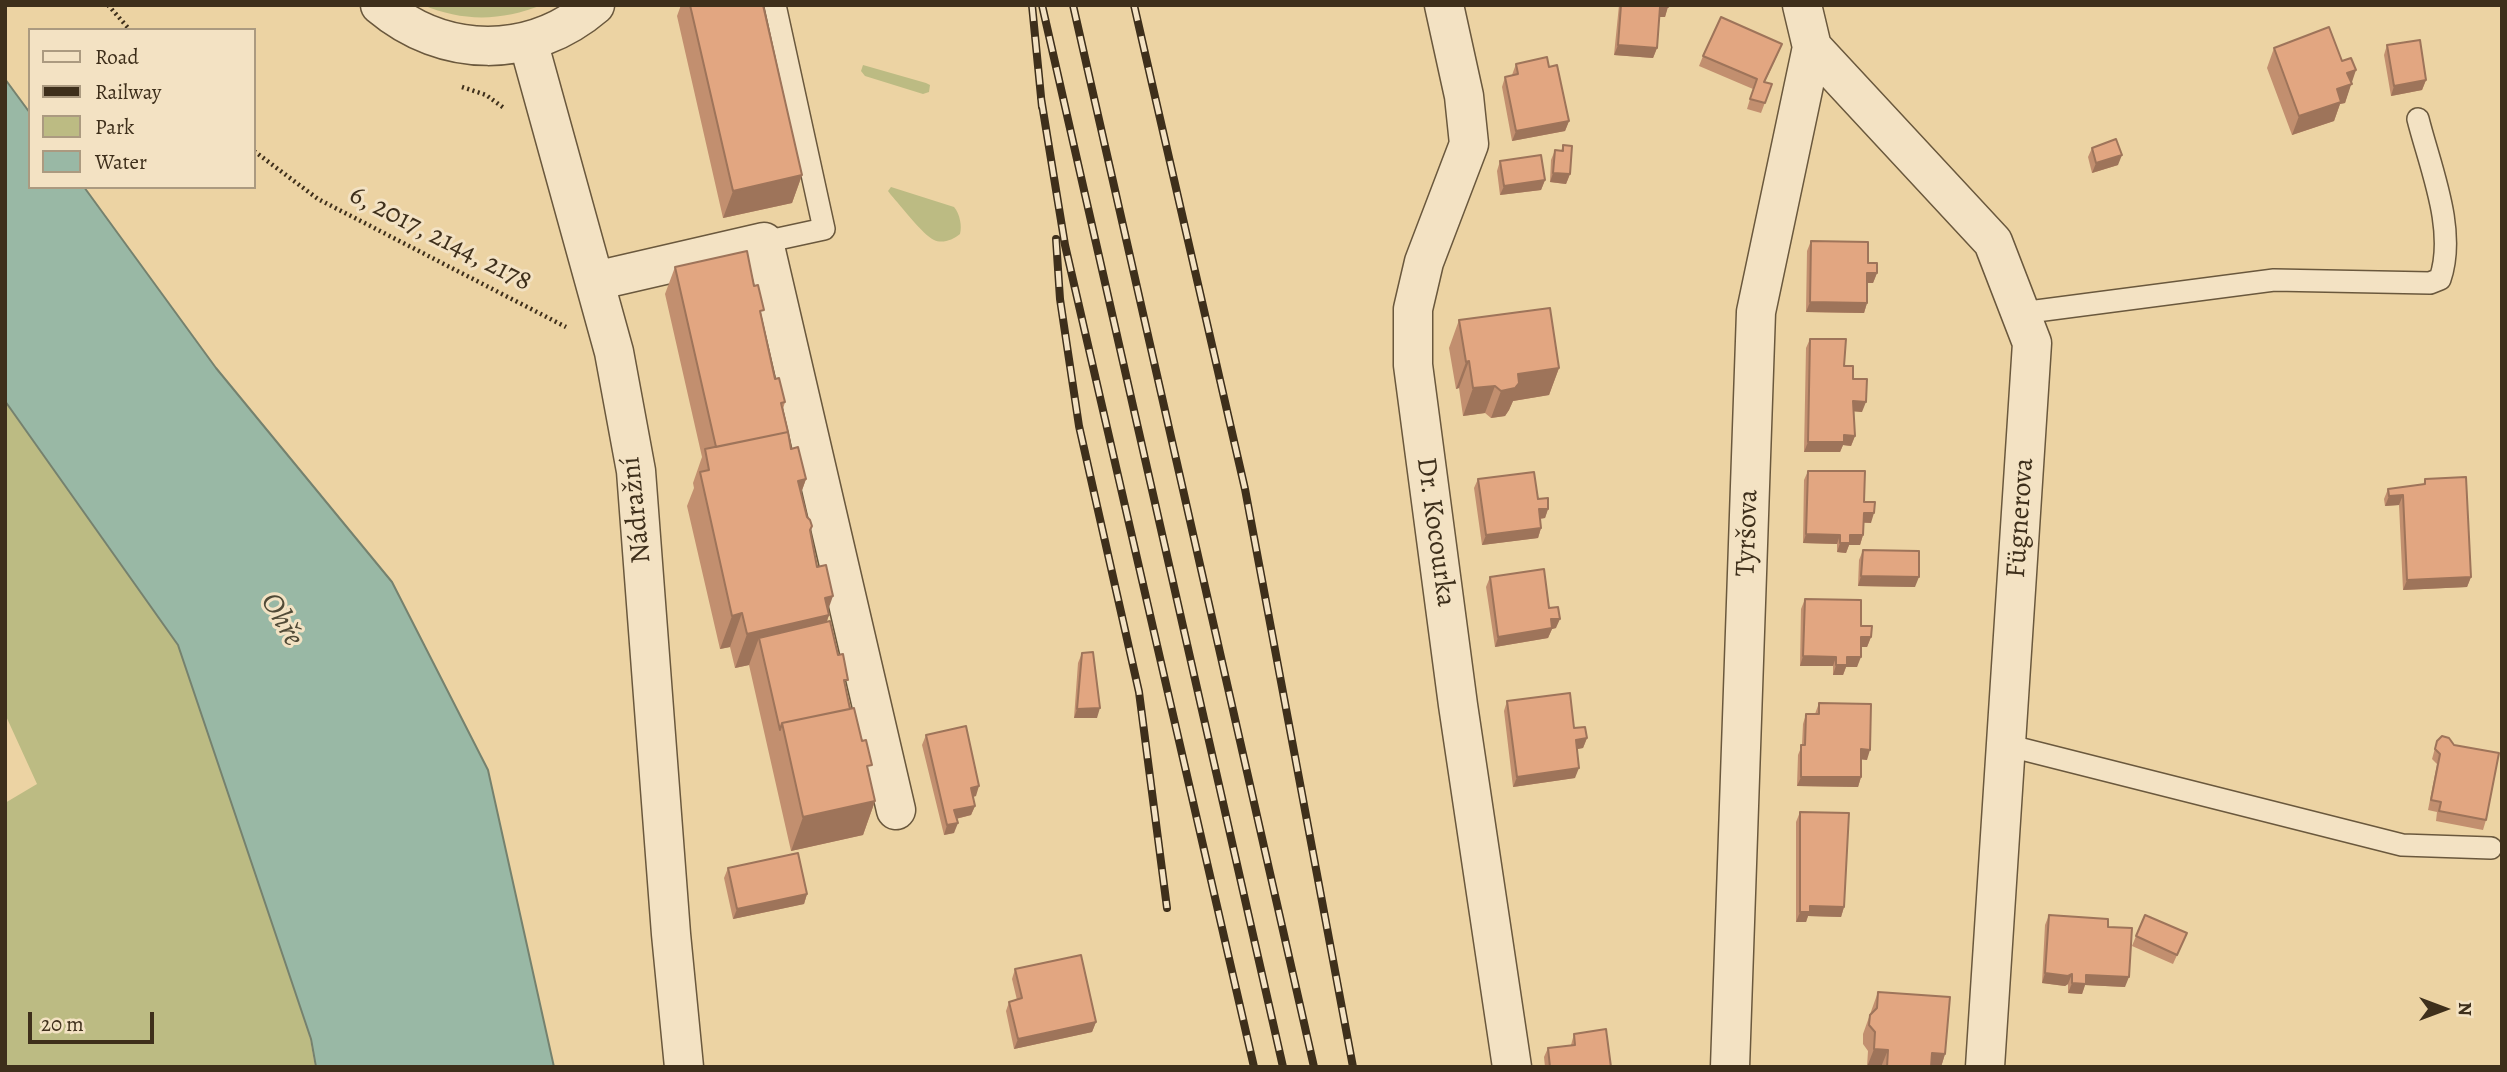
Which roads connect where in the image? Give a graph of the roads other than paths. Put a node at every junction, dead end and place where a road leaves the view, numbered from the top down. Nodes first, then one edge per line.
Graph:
1 (380, 5) edge
2 (595, 5) edge
3 (775, 5) edge
4 (1444, 5) edge
5 (1802, 5) edge
6 (528, 41) junction
7 (1812, 47) junction
8 (2418, 118) dead end
9 (764, 242) junction
10 (594, 281) junction
11 (2021, 313) junction
12 (2006, 745) junction
13 (896, 810) dead end
14 (2491, 848) dead end
15 (684, 1067) edge
16 (1511, 1067) edge
17 (1730, 1067) edge
18 (1985, 1067) edge

1 - 6 street
2 - 6 street
3 - 9 lane
4 - 16 street, Dr. Kocourka
5 - 7 street, Tyršova
6 - 10 street, Nádražní
7 - 11 street, Fügnerova
7 - 17 street, Tyršova
8 - 11 lane
9 - 10 street
9 - 13 street
10 - 15 street, Nádražní
11 - 12 street, Fügnerova
12 - 14 lane
12 - 18 street, Fügnerova

